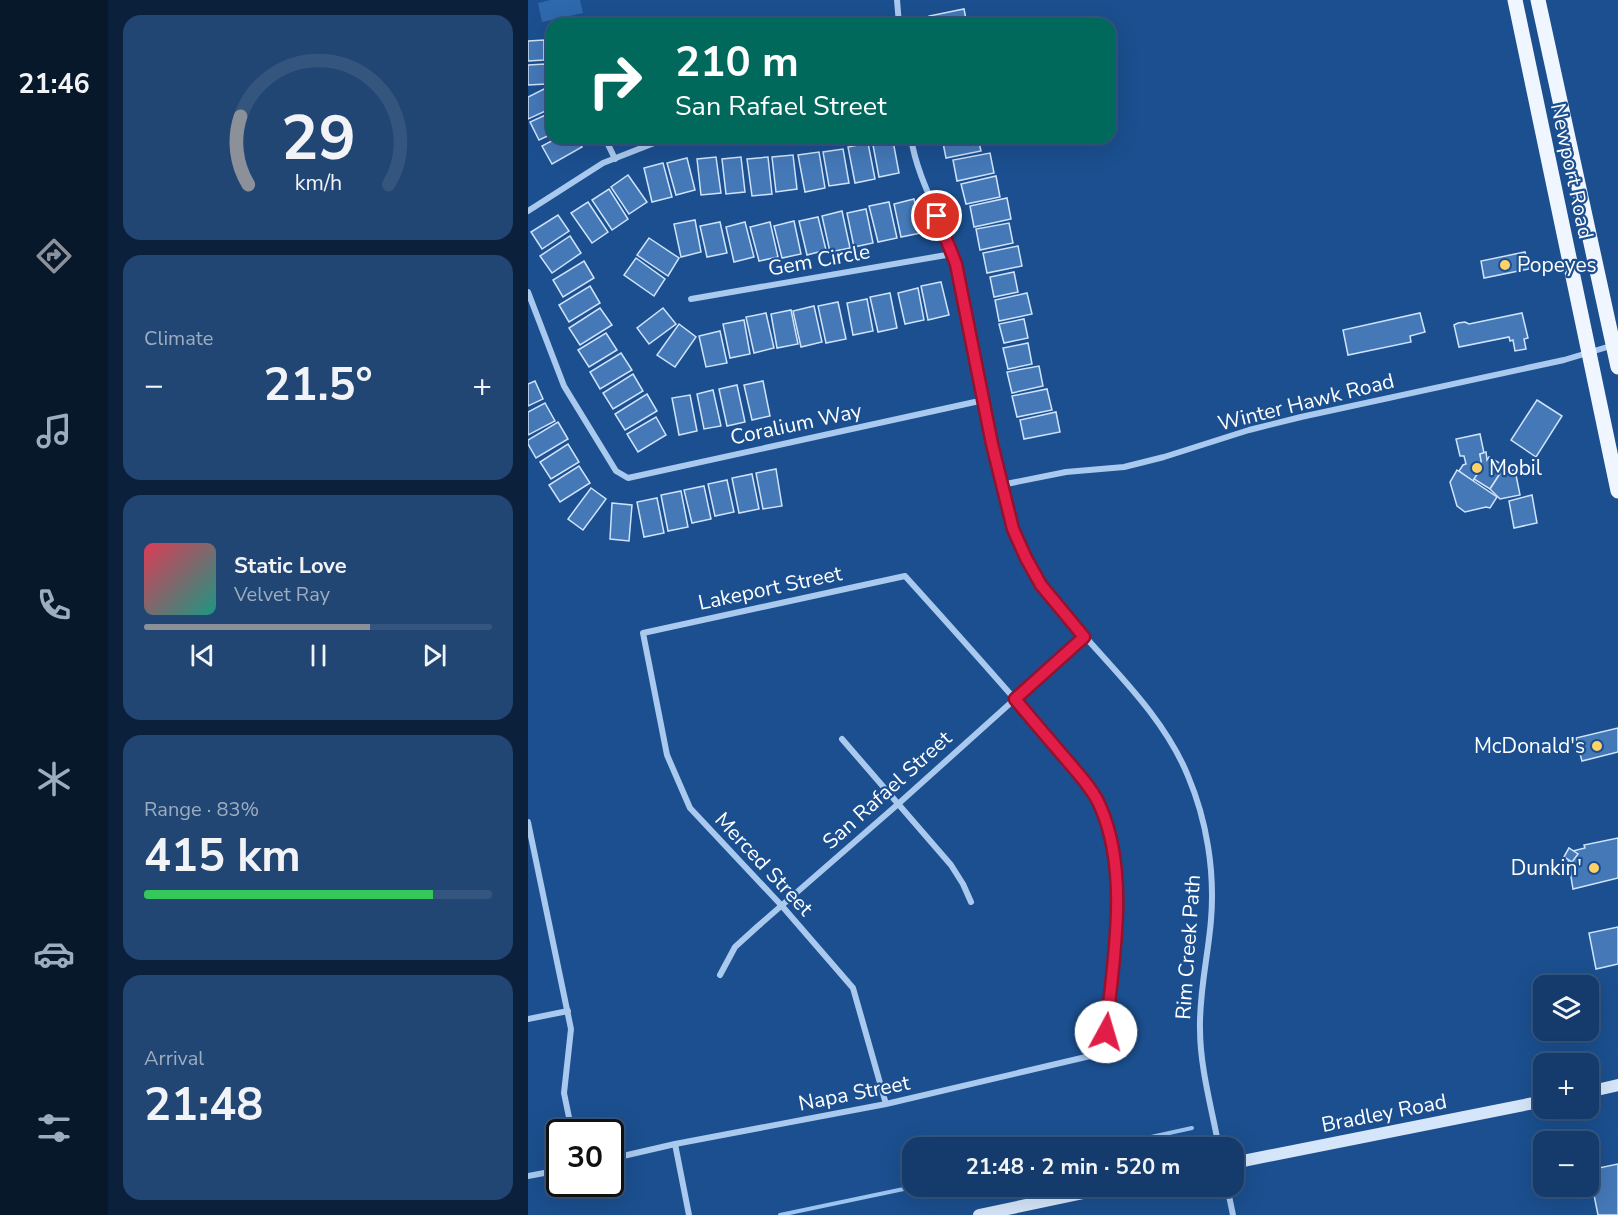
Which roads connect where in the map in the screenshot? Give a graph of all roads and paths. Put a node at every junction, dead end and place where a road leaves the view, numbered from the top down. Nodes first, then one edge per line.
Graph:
1 (897, 0) edge
2 (1515, 0) edge
3 (1538, 0) edge
4 (898, 18) edge
5 (608, 144) edge
6 (652, 144) edge
7 (912, 144) edge
8 (615, 159) junction
9 (528, 211) edge
10 (952, 254) junction
11 (528, 292) edge
12 (691, 299) dead end
13 (1616, 345) edge
14 (1588, 354) junction
15 (1618, 367) edge
16 (984, 400) junction
17 (1001, 485) junction
18 (1618, 491) edge
19 (643, 633) joint
20 (1084, 637) junction
21 (1015, 699) junction
22 (842, 739) dead end
23 (897, 805) junction
24 (528, 822) edge
25 (537, 864) junction
26 (528, 866) edge
27 (971, 902) dead end
28 (782, 906) junction
29 (720, 975) dead end
30 (568, 1011) junction
31 (528, 1019) edge
32 (1618, 1085) edge
33 (1599, 1089) edge
34 (1533, 1103) edge
35 (886, 1104) junction
36 (569, 1119) edge
37 (1217, 1137) edge
38 (675, 1144) junction
39 (624, 1156) edge
40 (1244, 1161) edge
41 (546, 1173) edge
42 (528, 1176) edge
43 (1065, 1197) edge
44 (1229, 1197) edge
45 (689, 1215) edge
46 (979, 1215) edge
47 (1233, 1215) edge

1 - 4 street
2 - 14 main road, Newport Road
3 - 13 main road, Newport Road
5 - 8 street
6 - 8 street
7 - 10 street, Rim Creek Path
8 - 9 street
10 - 12 street, Gem Circle
10 - 16 street, Rim Creek Path
11 - 16 street, Coralium Way
13 - 14 street, Winter Hawk Road
13 - 15 main road, Newport Road
14 - 17 street, Winter Hawk Road
14 - 18 main road, Newport Road
16 - 17 street, Rim Creek Path
17 - 20 street, Rim Creek Path
19 - 21 street, Lakeport Street
19 - 28 street, Merced Street
20 - 21 street, San Rafael Street
20 - 37 street, Rim Creek Path
21 - 23 street, San Rafael Street
21 - 35 street, Napa Street
22 - 23 street
23 - 27 street
23 - 28 street, San Rafael Street
24 - 25 street
25 - 26 street
25 - 30 street
28 - 29 street, San Rafael Street
28 - 35 street, Merced Street
30 - 31 street
30 - 36 street
32 - 33 street
34 - 40 street, Bradley Road
35 - 38 street, Napa Street
38 - 39 street, Napa Street
38 - 45 street
41 - 42 street
43 - 46 street
44 - 47 street

